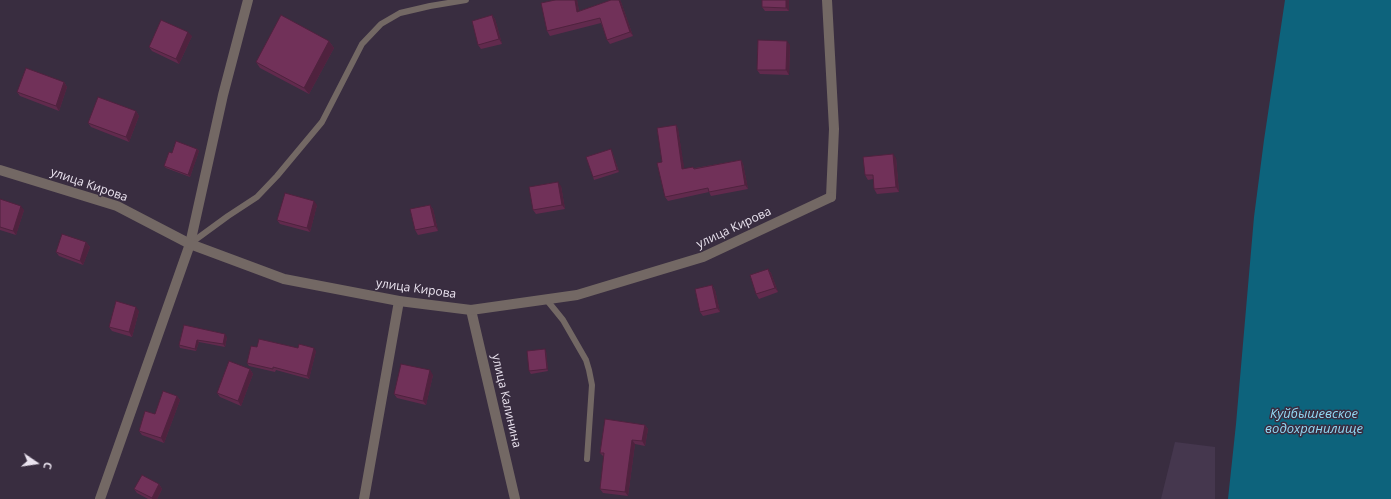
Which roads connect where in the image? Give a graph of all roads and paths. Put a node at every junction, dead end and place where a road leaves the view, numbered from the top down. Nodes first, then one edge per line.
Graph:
1 (248, 0) edge
2 (466, 0) edge
3 (827, 0) edge
4 (0, 170) edge
5 (190, 244) junction
6 (546, 299) junction
7 (399, 301) junction
8 (472, 310) junction
9 (587, 458) dead end
10 (100, 499) edge
11 (364, 499) edge
12 (515, 499) edge

1 - 5 street
2 - 5 lane
3 - 6 street, улица Кирова
4 - 5 street, улица Кирова
5 - 7 street, улица Кирова
5 - 10 street
6 - 8 street, улица Кирова
6 - 9 lane
7 - 8 street, улица Кирова
7 - 11 street
8 - 12 street, улица Калинина

